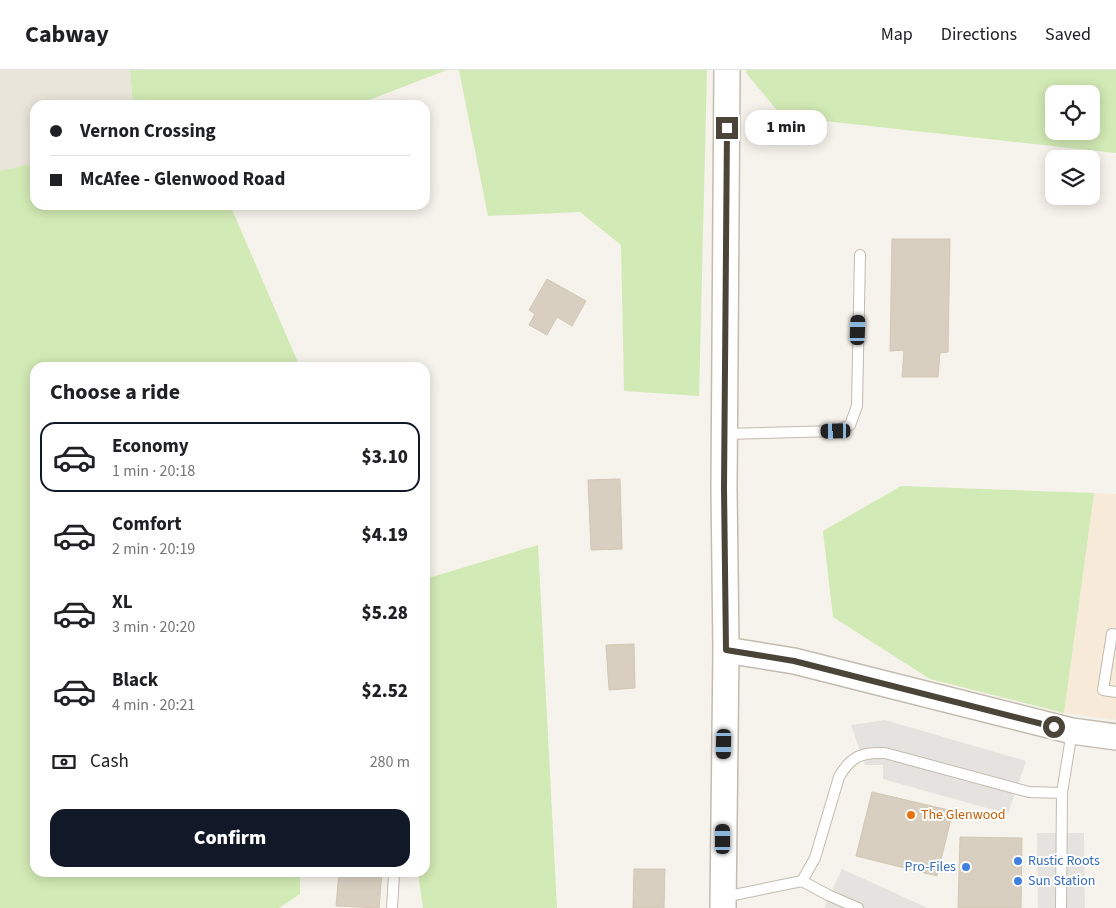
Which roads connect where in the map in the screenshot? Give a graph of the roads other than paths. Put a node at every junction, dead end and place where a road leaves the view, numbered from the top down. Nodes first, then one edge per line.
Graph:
1 (727, 70) edge
2 (860, 255) dead end
3 (725, 434) junction
4 (1116, 635) edge
5 (726, 650) junction
6 (1116, 692) edge
7 (1072, 731) junction
8 (1116, 737) edge
9 (1062, 793) junction
10 (394, 877) edge
11 (802, 881) junction
12 (723, 903) edge
13 (392, 908) edge
14 (858, 908) edge
15 (1061, 908) edge

1 - 3 street
2 - 3 lane
3 - 5 street
4 - 6 lane
5 - 7 street
5 - 12 street
7 - 8 street
7 - 9 lane
9 - 11 lane
9 - 15 lane
10 - 13 lane
11 - 12 lane
11 - 14 lane

